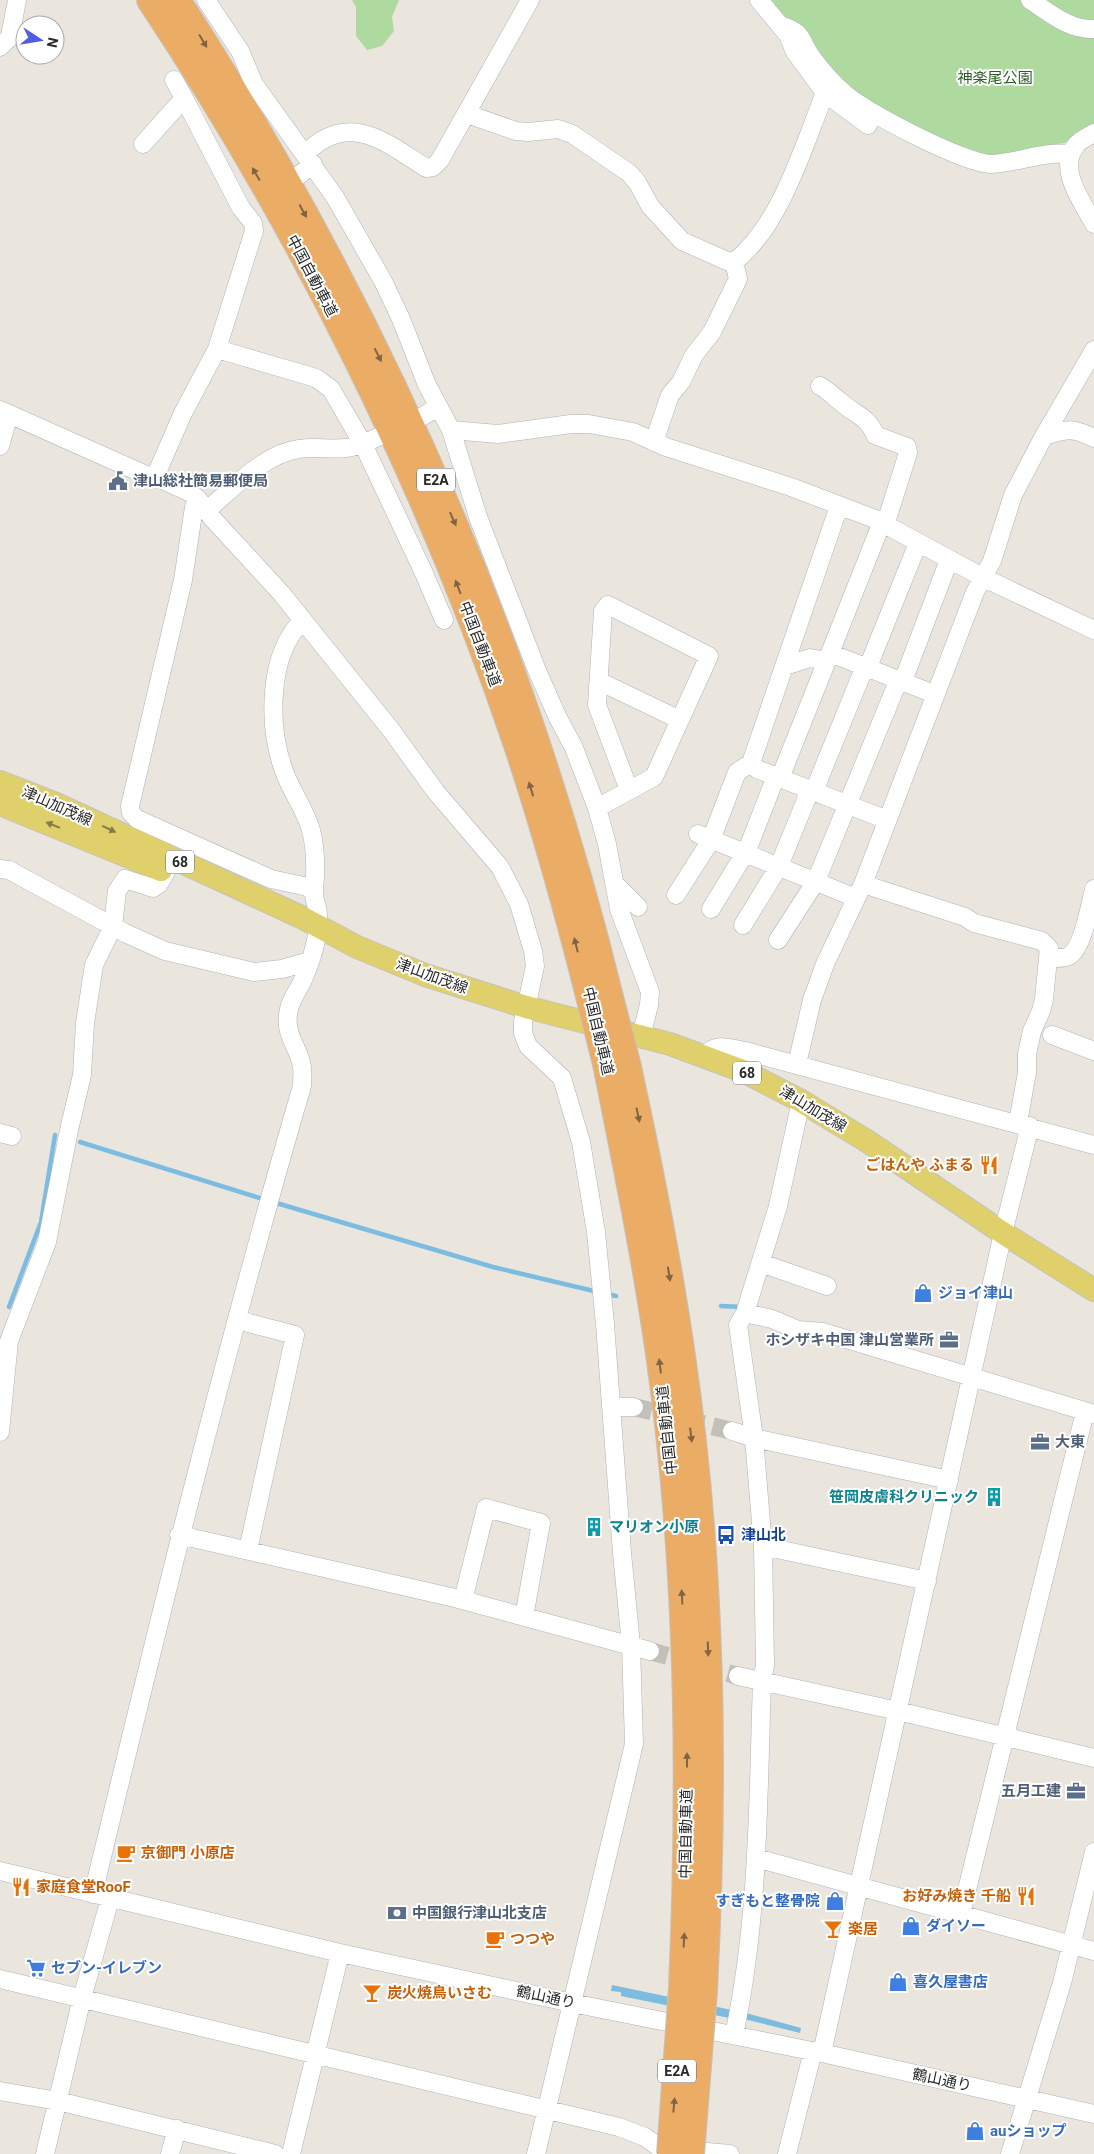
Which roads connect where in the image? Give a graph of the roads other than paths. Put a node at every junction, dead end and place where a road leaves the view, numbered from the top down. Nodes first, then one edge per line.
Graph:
1 (16, 0) edge
2 (150, 0) edge
3 (177, 0) edge
4 (206, 0) edge
5 (530, 0) edge
6 (758, 0) edge
7 (1030, 0) edge
8 (780, 25) junction
9 (1094, 29) edge
10 (0, 47) edge
11 (174, 80) dead end
12 (824, 93) junction
13 (185, 100) junction
14 (467, 114) junction
15 (868, 125) dead end
16 (1094, 133) edge
17 (143, 144) dead end
18 (1070, 154) junction
19 (309, 159) junction
20 (298, 176) dead end
21 (1094, 224) edge
22 (734, 262) junction
23 (217, 349) junction
24 (1094, 350) edge
25 (820, 386) dead end
26 (5, 412) edge
27 (451, 430) junction
28 (1044, 436) junction
29 (1094, 438) edge
30 (370, 440) junction
31 (654, 442) junction
32 (0, 446) edge
33 (155, 477) junction
34 (203, 505) junction
35 (839, 506) junction
36 (884, 524) junction
37 (918, 543) junction
38 (949, 560) junction
39 (984, 578) junction
40 (303, 620) junction
41 (444, 620) dead end
42 (1094, 630) edge
43 (828, 657) junction
44 (785, 666) junction
45 (867, 666) junction
46 (901, 680) junction
47 (598, 685) junction
48 (934, 694) junction
49 (680, 720) junction
50 (751, 763) junction
51 (778, 777) junction
52 (0, 782) edge
53 (629, 790) junction
54 (812, 791) junction
55 (0, 804) edge
56 (848, 805) junction
57 (597, 808) junction
58 (887, 820) junction
59 (705, 837) junction
60 (745, 853) junction
61 (779, 866) junction
62 (0, 869) edge
63 (166, 872) junction
64 (816, 881) junction
65 (616, 885) junction
66 (1094, 889) edge
67 (859, 891) junction
68 (314, 892) junction
69 (676, 895) dead end
70 (638, 907) dead end
71 (711, 909) dead end
72 (743, 925) dead end
73 (113, 926) junction
74 (317, 931) junction
75 (778, 940) dead end
76 (1049, 958) junction
77 (310, 961) junction
78 (599, 994) junction
79 (526, 1007) junction
80 (1052, 1035) dead end
81 (641, 1037) junction
82 (1094, 1051) edge
83 (704, 1056) junction
84 (796, 1064) junction
85 (801, 1101) junction
86 (1024, 1125) junction
87 (1094, 1145) edge
88 (1003, 1232) junction
89 (761, 1263) junction
90 (827, 1286) dead end
91 (1094, 1290) edge
92 (745, 1313) junction
93 (237, 1320) junction
94 (2, 1370) edge
95 (973, 1378) junction
96 (611, 1407) junction
97 (634, 1407) tunnel mouth
98 (1089, 1413) edge
99 (732, 1431) tunnel mouth
100 (0, 1432) edge
101 (754, 1438) junction
102 (949, 1480) junction
103 (179, 1535) junction
104 (763, 1546) junction
105 (248, 1550) junction
106 (927, 1581) junction
107 (463, 1600) junction
108 (524, 1617) junction
109 (631, 1645) junction
110 (650, 1651) tunnel mouth
111 (738, 1676) tunnel mouth
112 (762, 1681) junction
113 (898, 1711) junction
114 (1005, 1736) junction
115 (1094, 1758) edge
116 (1094, 1852) edge
117 (756, 1858) junction
118 (0, 1871) edge
119 (858, 1887) junction
120 (93, 1894) junction
121 (110, 1899) junction
122 (961, 1914) junction
123 (1072, 1945) junction
124 (1094, 1951) edge
125 (340, 1953) junction
126 (0, 1979) edge
127 (693, 1990) junction
128 (82, 1998) junction
129 (572, 2003) junction
130 (734, 2035) junction
131 (817, 2052) junction
132 (314, 2055) junction
133 (0, 2091) edge
134 (1028, 2099) junction
135 (58, 2101) junction
136 (547, 2110) junction
137 (1094, 2114) edge
138 (177, 2129) junction
139 (45, 2154) edge
140 (170, 2154) edge
141 (275, 2154) edge
142 (291, 2154) edge
143 (536, 2154) edge
144 (670, 2154) edge
145 (691, 2154) edge
146 (730, 2154) edge
147 (787, 2154) edge
148 (1010, 2154) edge

1 - 10 street
78 -> 2 highway, 中国自動車道 / E2A
3 -> 78 highway, 中国自動車道 / E2A
4 - 19 street
5 - 14 street
6 - 8 street
7 - 9 street
8 - 12 street
8 - 18 street
11 - 13 street
12 - 15 street
12 - 22 street
13 - 17 street
13 - 23 street
14 - 19 street
14 - 22 street
16 - 18 street
18 - 21 street
19 - 20 street
19 - 27 street
22 - 31 street
23 - 30 street
23 - 33 street
24 - 28 street
25 - 36 street
26 - 32 street
26 - 33 street
27 - 31 street
27 - 57 street
28 - 29 street
28 - 39 street
30 - 34 street
30 - 41 street
31 - 35 street
33 - 34 street
34 - 40 street
34 - 68 street
35 - 36 street
35 - 44 street
36 - 37 street
36 - 43 street
37 - 38 street
37 - 45 street
38 - 39 street
38 - 46 street
39 - 42 street
39 - 48 street
40 - 68 street
40 - 79 street
43 - 44 street
43 - 45 street
43 - 51 street
44 - 50 street
45 - 46 street
45 - 54 street
46 - 48 street
46 - 56 street
47 - 49 street
47 - 49 street
47 - 53 street
48 - 58 street
49 - 53 street
50 - 51 street
50 - 59 street
51 - 54 street
51 - 60 street
52 -> 74 main road, 津山加茂線 / 68
53 - 57 street
54 - 56 street
54 - 61 street
63 -> 55 main road, 津山加茂線 / 68
56 - 58 street
56 - 64 street
57 - 65 street
58 - 67 street
59 - 60 street
59 - 69 street
60 - 61 street
60 - 71 street
61 - 64 street
61 - 72 street
62 - 73 street
63 - 73 street
63 - 74 main road, 津山加茂線 / 68
64 - 67 street
64 - 75 street
65 - 70 street
65 - 81 street
66 - 76 street
67 - 76 street
67 - 84 street
68 - 74 street
73 - 77 street
73 - 94 street
74 - 77 street
74 - 79 main road, 津山加茂線 / 68
76 - 86 street
77 - 93 street
78 - 127 highway, 中国自動車道 / E2A, bridge
79 - 81 main road, 津山加茂線 / 68
79 - 96 street
80 - 82 street
81 - 83 main road, 津山加茂線 / 68
83 - 84 street
83 - 85 main road, 津山加茂線 / 68
84 - 86 street
85 - 88 main road, 津山加茂線 / 68
85 - 89 street
86 - 87 street
86 - 88 street
88 - 91 main road, 津山加茂線 / 68
88 - 95 street
89 - 90 street
89 - 92 street
92 - 95 street
92 - 101 street
93 - 103 street
93 - 105 street
94 - 100 street
95 - 98 street
95 - 102 street
96 - 97 street
96 - 109 street
98 - 114 street
99 - 101 street
101 - 102 street
101 - 104 street
102 - 106 street
103 - 105 street
103 - 120 street
104 - 106 street
104 - 112 street
105 - 107 street
106 - 113 street
107 - 108 street
107 - 108 street
108 - 109 street
109 - 110 street
109 - 129 street
111 - 112 street
112 - 113 street
112 - 117 street
113 - 114 street
113 - 119 street
114 - 115 street
114 - 122 street
116 - 123 street
117 - 119 street
117 - 130 street
118 - 120 street, 鶴山通り
119 - 122 street
119 - 131 street
120 - 121 street, 鶴山通り
121 - 125 street, 鶴山通り
121 - 128 street
122 - 123 street
123 - 124 street
123 - 134 street
125 - 129 street, 鶴山通り
125 - 132 street
126 - 128 street
144 -> 127 highway, 中国自動車道 / E2A, bridge
127 - 145 highway, 中国自動車道 / E2A, bridge
128 - 132 street
128 - 135 street
129 - 130 street, 鶴山通り
129 - 136 street
130 - 131 street, 鶴山通り
131 - 134 street, 鶴山通り
131 - 147 street
132 - 136 street
132 - 142 street
133 - 135 street
134 - 137 street, 鶴山通り
134 - 148 street
135 - 138 street
135 - 139 street
136 - 143 street
136 - 146 street
138 - 140 street
138 - 141 street

